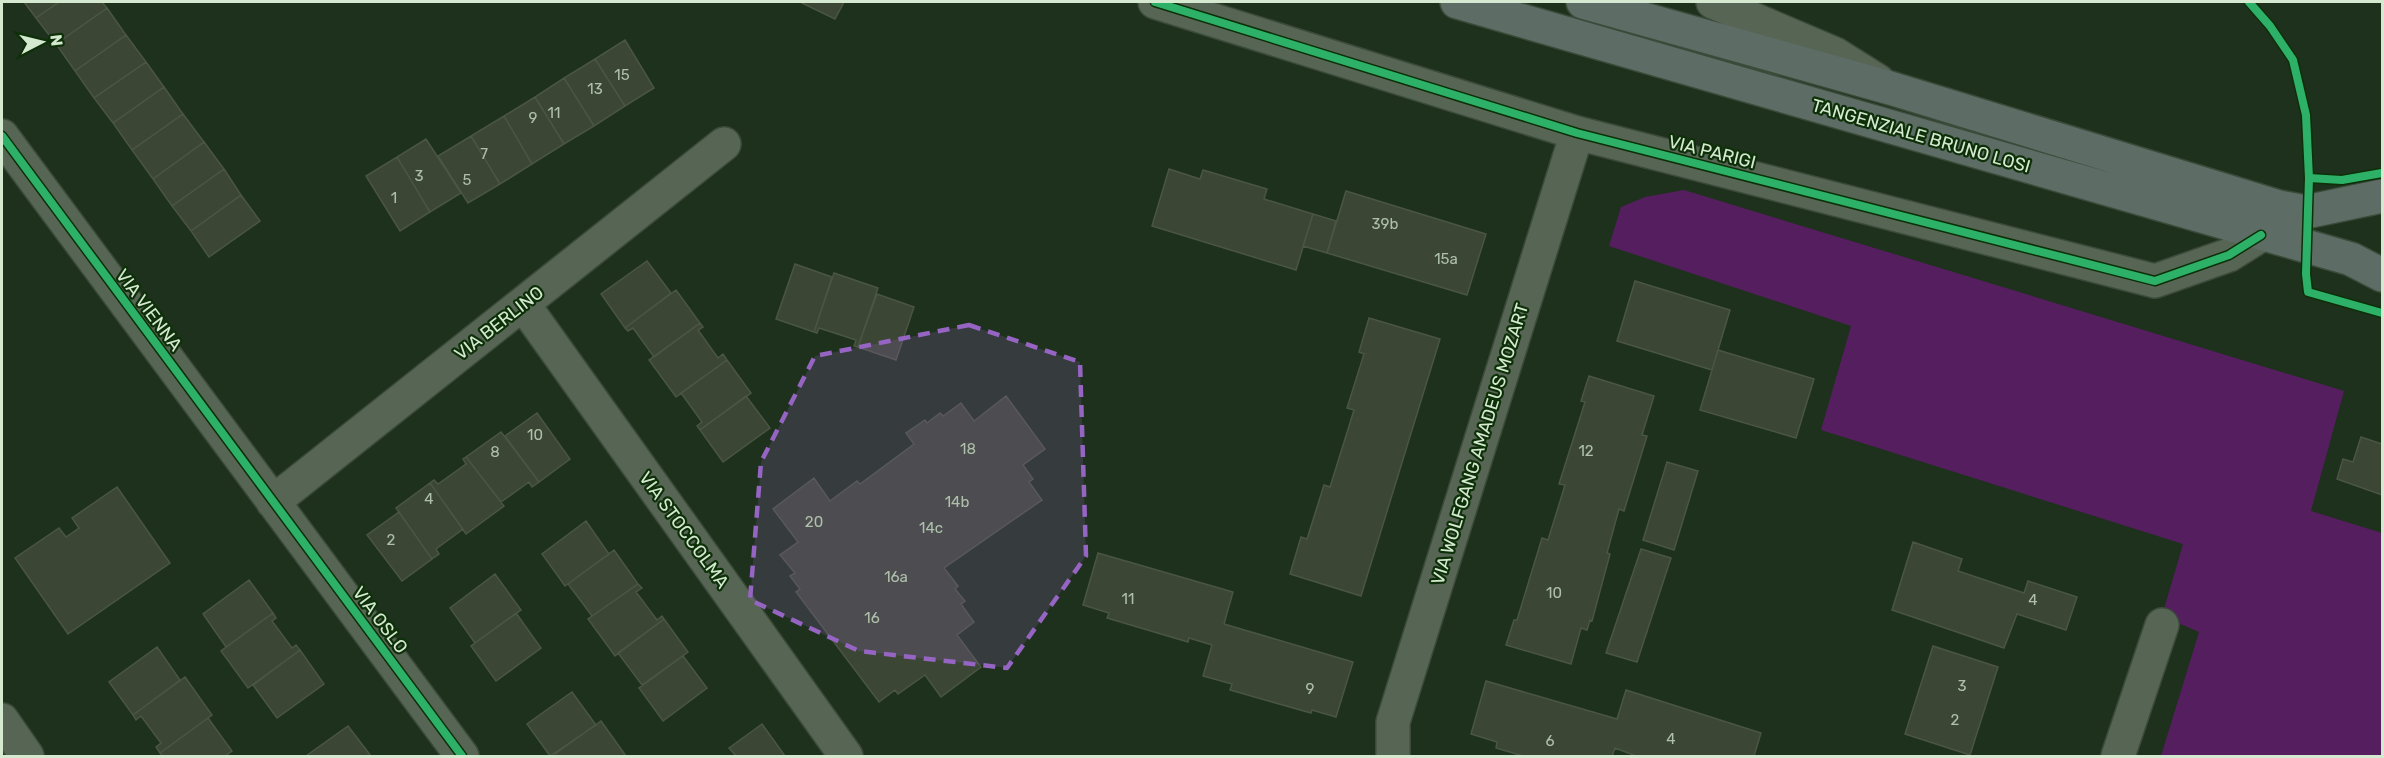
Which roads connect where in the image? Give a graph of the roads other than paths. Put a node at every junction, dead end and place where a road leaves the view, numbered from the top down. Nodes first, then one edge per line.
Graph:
1 (1155, 2) edge
2 (1457, 2) edge
3 (1583, 2) edge
4 (1713, 2) edge
5 (1890, 88) junction
6 (1577, 133) junction
7 (2, 136) edge
8 (724, 144) dead end
9 (2382, 196) edge
10 (2261, 235) junction
11 (2382, 275) edge
12 (523, 304) junction
13 (273, 502) junction
14 (2162, 625) dead end
15 (2, 720) edge
16 (27, 756) edge
17 (462, 756) edge
18 (846, 756) edge
19 (1393, 756) edge
20 (2118, 756) edge

1 - 6 street, VIA PARIGI
2 - 10 main road, TANGENZIALE BRUNO LOSI
3 - 5 main road, TANGENZIALE BRUNO LOSI
4 - 5 street
5 - 9 main road, TANGENZIALE BRUNO LOSI
6 - 10 street, VIA PARIGI
6 - 19 street, VIA WOLFGANG AMADEUS MOZART
7 - 13 street, VIA VIENNA
8 - 12 street, VIA BERLINO
10 - 11 main road, TANGENZIALE BRUNO LOSI
12 - 13 street, VIA BERLINO
12 - 18 street, VIA STOCCOLMA
13 - 17 street, VIA OSLO
14 - 20 street
15 - 16 street

